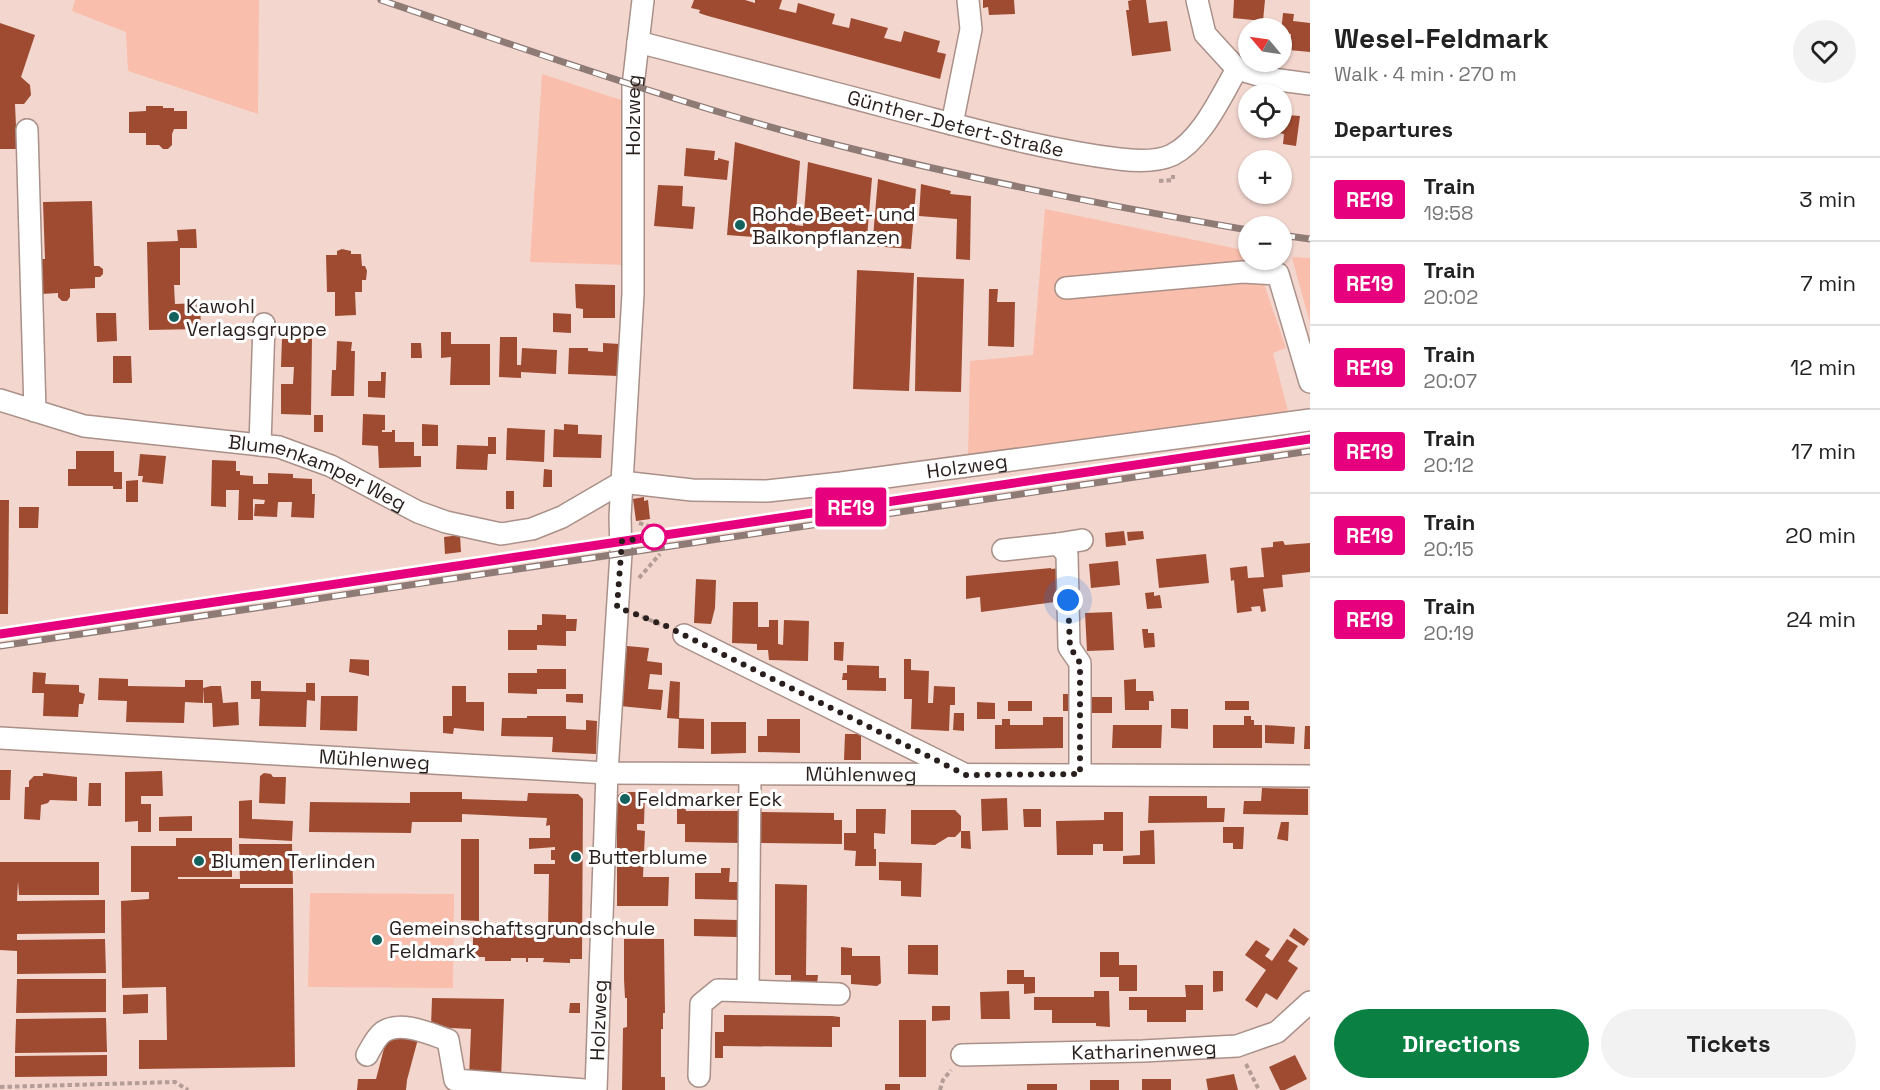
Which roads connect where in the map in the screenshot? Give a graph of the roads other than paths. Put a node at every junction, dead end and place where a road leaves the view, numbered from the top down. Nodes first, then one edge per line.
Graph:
1 (643, 0) edge
2 (968, 0) edge
3 (1197, 0) edge
4 (638, 42) junction
5 (1237, 69) junction
6 (1310, 84) edge
7 (952, 124) junction
8 (27, 130) dead end
9 (1066, 288) dead end
10 (264, 324) dead end
11 (1310, 382) edge
12 (0, 400) edge
13 (35, 411) junction
14 (1310, 420) edge
15 (260, 445) junction
16 (622, 482) junction
17 (1082, 540) dead end
18 (1058, 544) junction
19 (1003, 550) dead end
20 (684, 635) road end
21 (0, 738) edge
22 (607, 773) junction
23 (1080, 774) junction
24 (750, 775) junction
25 (966, 775) junction
26 (1310, 776) edge
27 (748, 990) junction
28 (839, 993) dead end
29 (1310, 1002) edge
30 (367, 1055) dead end
31 (962, 1055) dead end
32 (699, 1076) dead end
33 (585, 1090) edge
34 (596, 1090) edge

1 - 4 street, Holzweg
2 - 7 street
3 - 5 street
4 - 7 street, Günther-Detert-Straße
4 - 16 street, Holzweg
5 - 6 street
5 - 7 street, Günther-Detert-Straße
8 - 13 street
9 - 11 street
10 - 15 street
12 - 13 street, Blumenkamper Weg
13 - 15 street, Blumenkamper Weg
14 - 16 street, Holzweg
15 - 16 street, Blumenkamper Weg
16 - 22 street, Holzweg
17 - 18 street
18 - 19 street
18 - 23 street
20 - 25 street
21 - 22 street, Mühlenweg
22 - 24 street, Mühlenweg
22 - 34 street, Holzweg
23 - 25 street, Mühlenweg
23 - 26 street, Mühlenweg
24 - 25 street, Mühlenweg
24 - 27 street
27 - 28 street
27 - 32 street
29 - 31 street, Katharinenweg
30 - 33 street

